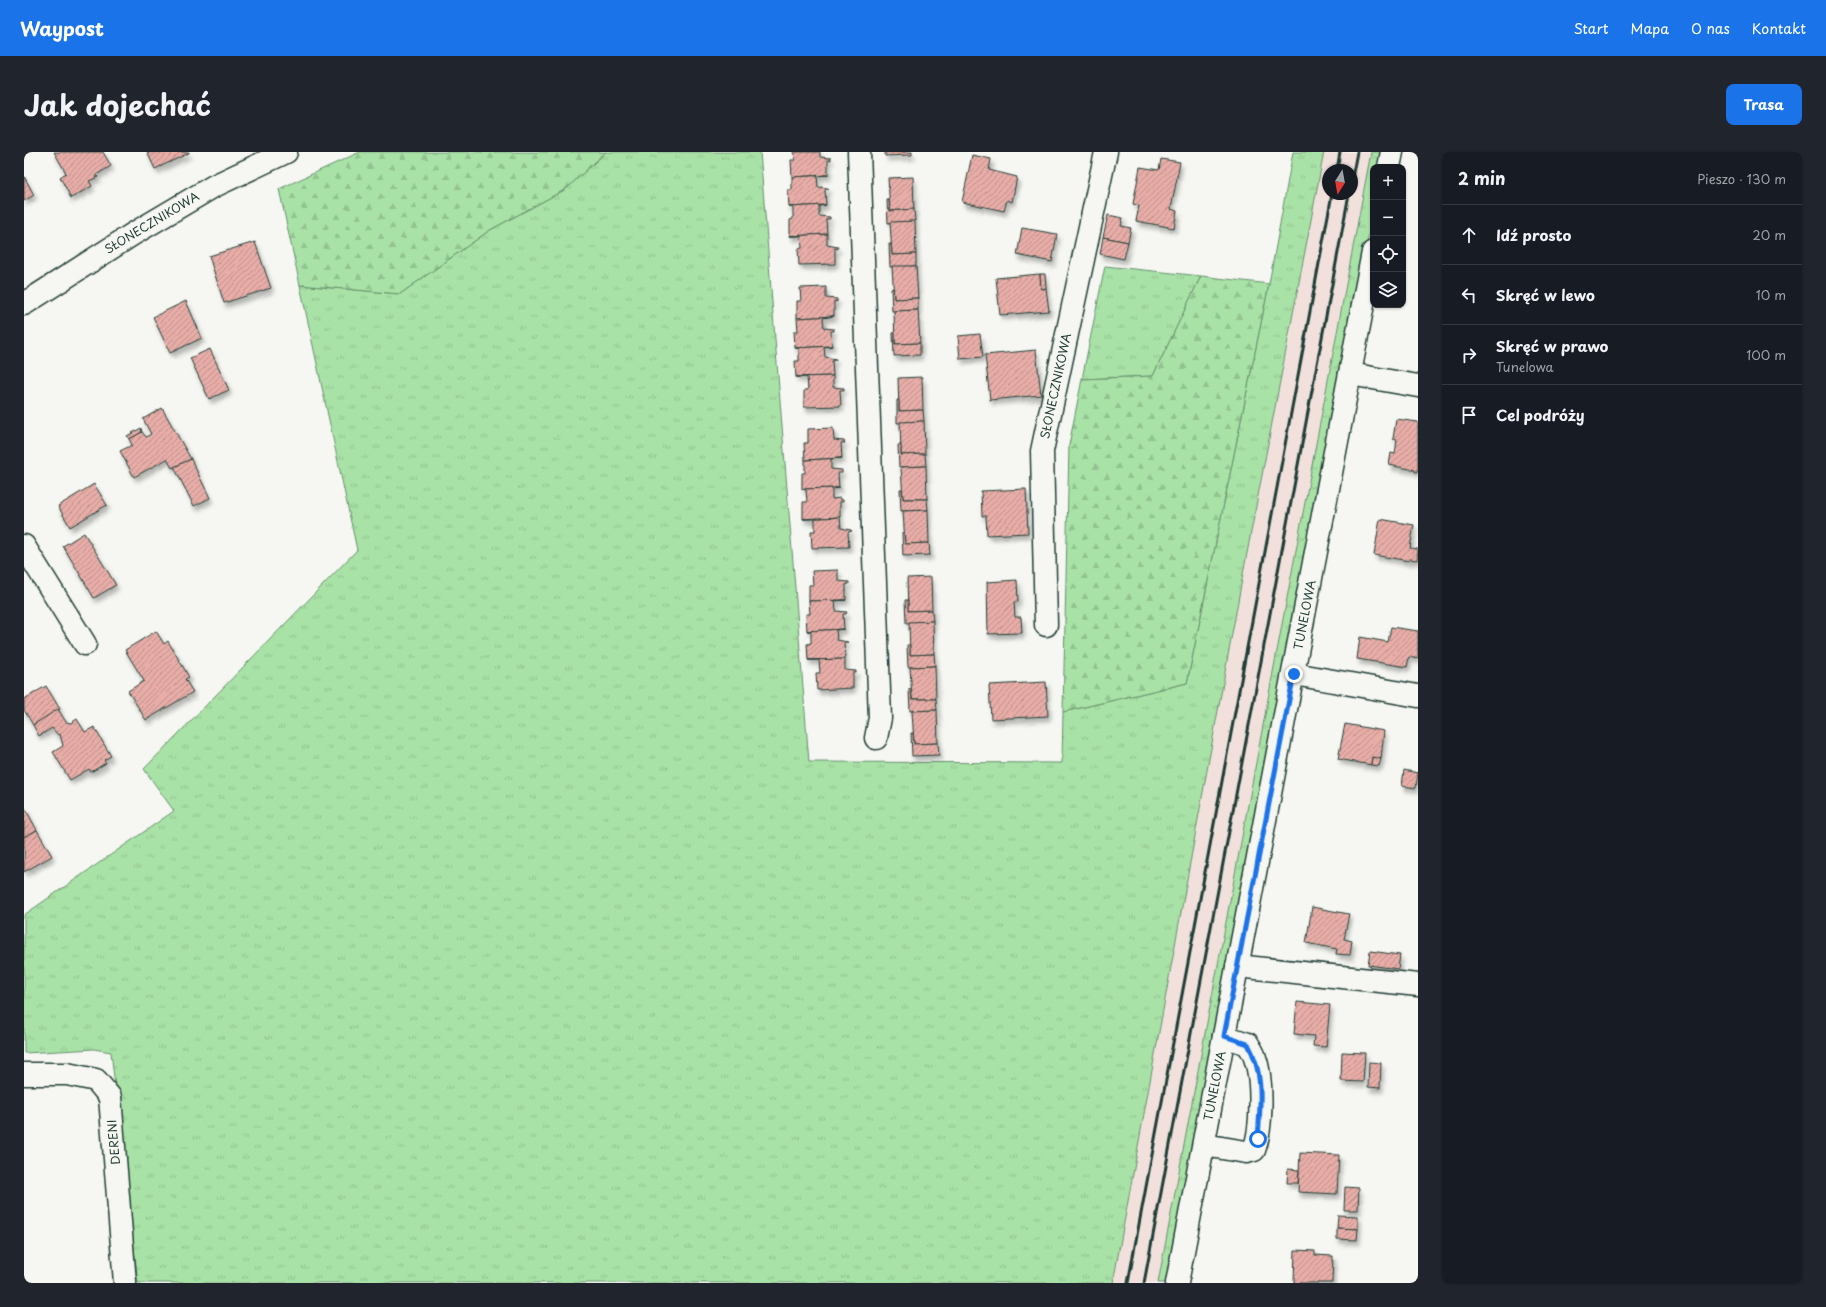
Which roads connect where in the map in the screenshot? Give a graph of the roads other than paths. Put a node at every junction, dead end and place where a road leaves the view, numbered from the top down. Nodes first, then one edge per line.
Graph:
1 (286, 152) edge
2 (859, 152) edge
3 (1106, 152) edge
4 (1392, 152) edge
5 (254, 159) edge
6 (1390, 164) edge
7 (1370, 268) edge
8 (24, 304) edge
9 (1350, 374) junction
10 (1418, 386) edge
11 (24, 546) edge
12 (1046, 625) dead end
13 (85, 644) dead end
14 (1294, 674) junction
15 (1418, 696) edge
16 (876, 738) dead end
17 (1237, 966) junction
18 (1418, 985) edge
19 (1224, 1036) junction
20 (24, 1074) edge
21 (1204, 1145) junction
22 (125, 1283) edge
23 (1177, 1283) edge

1 - 5 street, SŁONECZNIKOWA
2 - 16 street
3 - 12 street, SŁONECZNIKOWA
4 - 6 street
5 - 8 street, SŁONECZNIKOWA
7 - 9 street, TUNELOWA
9 - 10 street
9 - 14 street, TUNELOWA
11 - 13 street
14 - 15 street
14 - 17 street, TUNELOWA
17 - 18 street
17 - 19 street, TUNELOWA
19 - 21 street, TUNELOWA
19 - 21 street
20 - 22 street, DERENI
21 - 23 street, TUNELOWA

